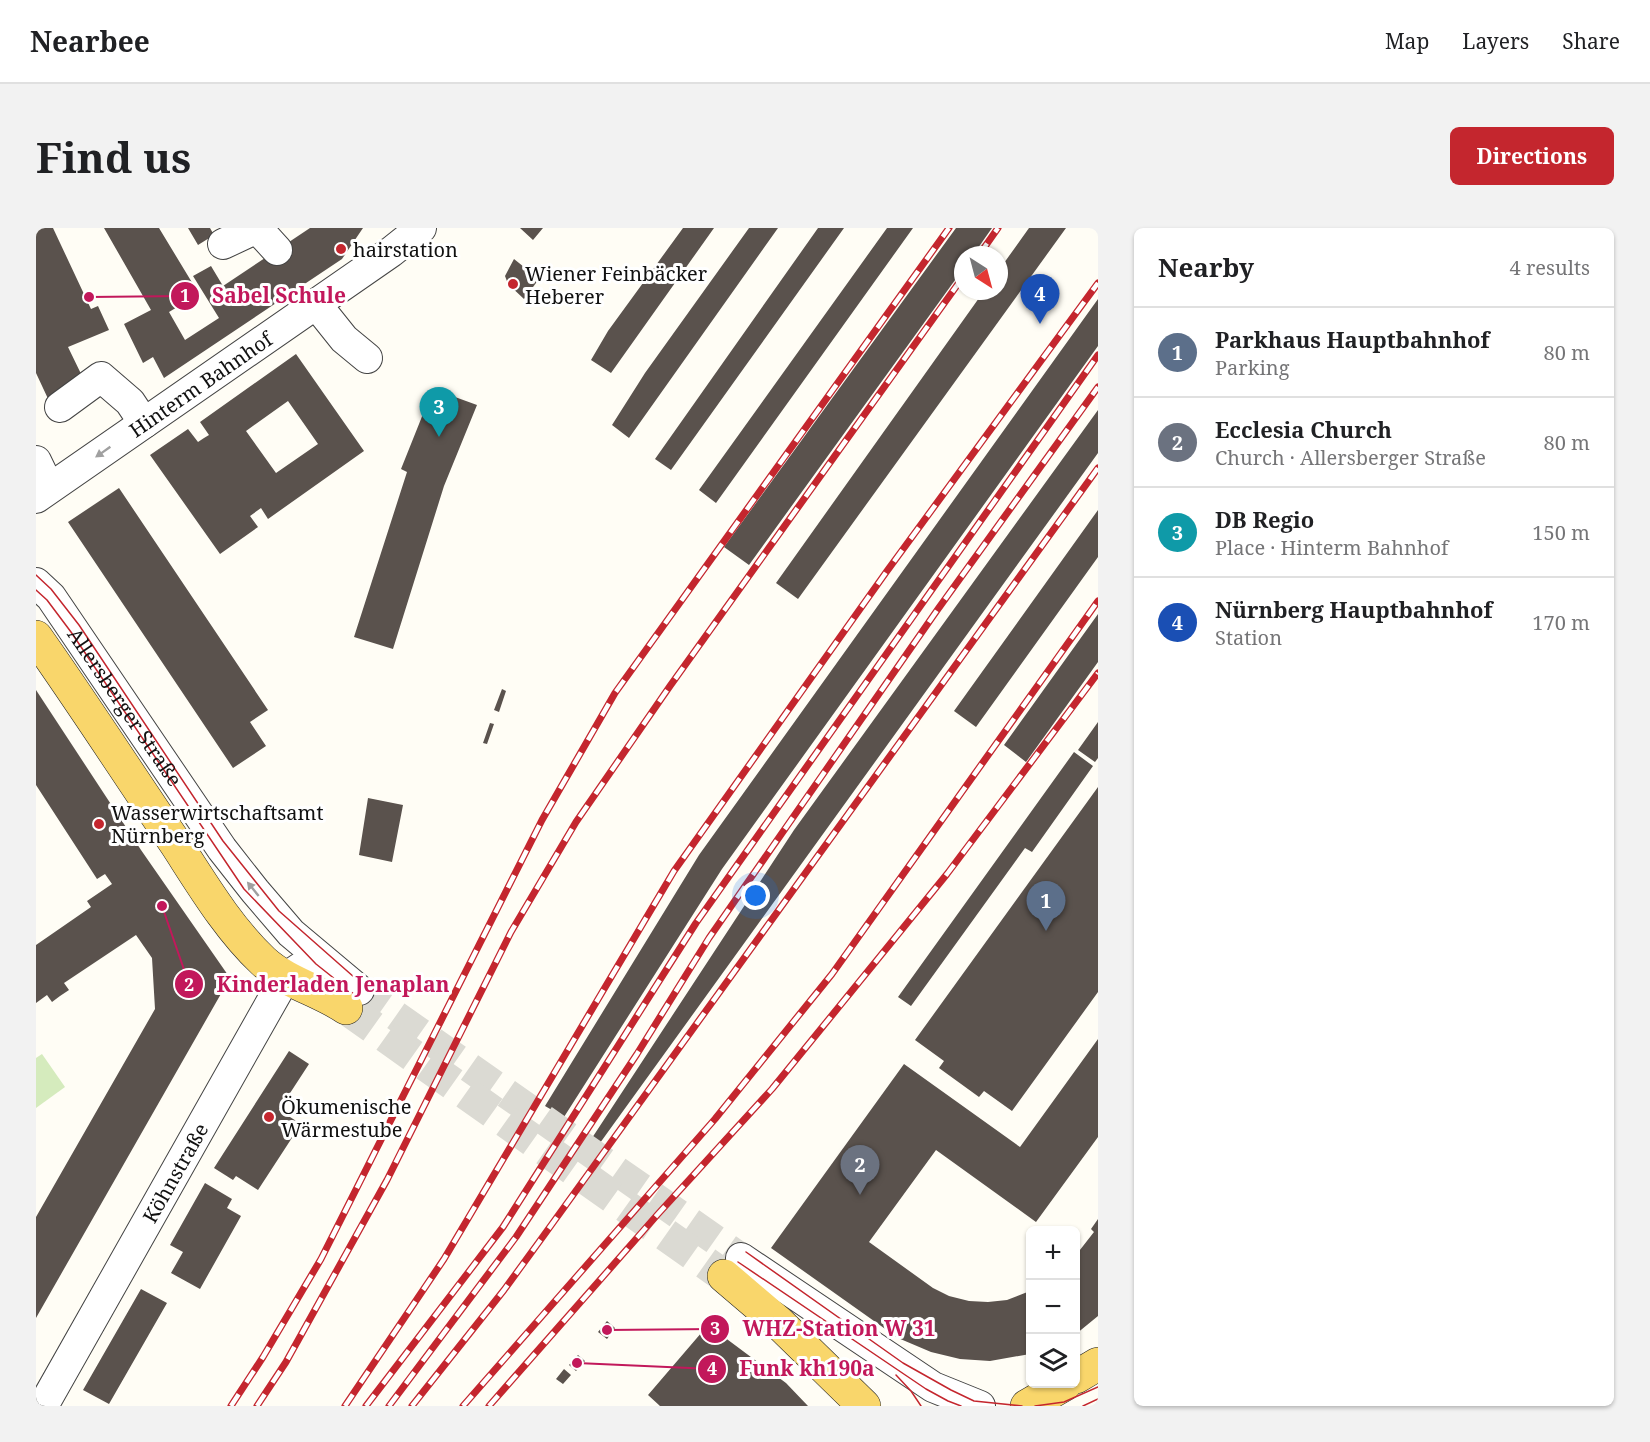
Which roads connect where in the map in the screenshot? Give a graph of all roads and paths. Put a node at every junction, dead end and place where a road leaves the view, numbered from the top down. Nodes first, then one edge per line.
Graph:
1 (421, 228) edge
2 (223, 244) dead end
3 (277, 250) dead end
4 (316, 304) junction
5 (367, 358) dead end
6 (60, 407) dead end
7 (144, 423) junction
8 (36, 461) edge
9 (43, 493) edge
10 (36, 583) edge
11 (39, 648) edge
12 (326, 963) junction
13 (285, 978) junction
14 (352, 999) joint
15 (733, 1267) joint
16 (1098, 1364) edge
17 (1080, 1375) edge
18 (44, 1406) edge
19 (864, 1406) edge
20 (980, 1406) edge

1 - 4 street, Hinterm Bahnhof
2 - 3 street
4 - 5 street
4 - 7 street, Hinterm Bahnhof
6 - 7 street
7 -> 9 street, Hinterm Bahnhof
8 - 9 street
12 -> 10 street, Allersberger Straße
11 - 13 main road, Allersberger Straße
12 - 13 street
12 - 14 street, Allersberger Straße
13 - 14 main road, Allersberger Straße
13 - 18 street, Köhnstraße
15 - 19 main road
15 - 20 street
16 - 17 main road

